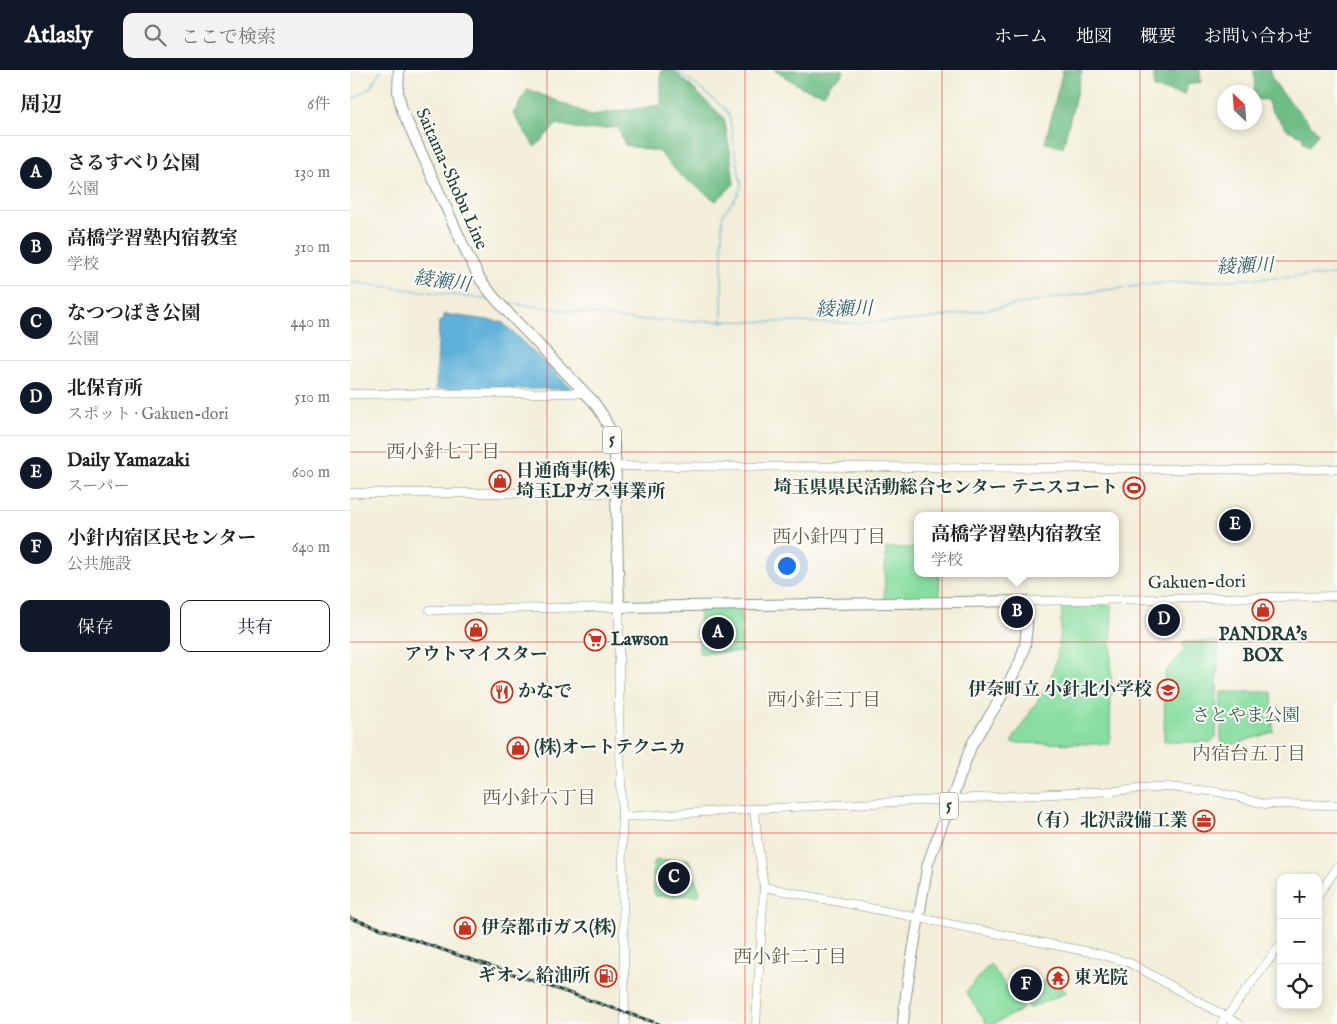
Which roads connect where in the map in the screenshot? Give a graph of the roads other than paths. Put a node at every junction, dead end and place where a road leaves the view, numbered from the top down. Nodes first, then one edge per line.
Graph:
1 (399, 70) edge
2 (350, 394) edge
3 (586, 394) junction
4 (615, 466) junction
5 (1337, 469) edge
6 (350, 493) edge
7 (615, 494) junction
8 (1337, 596) edge
9 (1027, 601) junction
10 (618, 607) junction
11 (430, 610) dead end
12 (951, 799) junction
13 (1337, 805) edge
14 (754, 809) junction
15 (622, 817) junction
16 (1337, 868) edge
17 (764, 887) junction
18 (1322, 889) edge
19 (918, 917) junction
20 (1277, 949) edge
21 (1226, 1017) junction
22 (625, 1024) edge
23 (756, 1024) edge
24 (903, 1024) edge
25 (1220, 1024) edge
26 (1239, 1024) edge

1 - 3 main road, Saitama-Shobu Line / 5
2 - 3 street
3 - 4 main road, 5
4 - 5 street
4 - 7 main road, 5
6 - 7 street
7 - 10 main road, 5
8 - 9 street, Gakuen-dori
9 - 10 main road
9 - 12 main road, 5
10 - 11 street
10 - 15 street
12 - 13 street
12 - 14 street
12 - 19 main road, 5
14 - 15 street
14 - 17 street
15 - 22 street
16 - 18 street
17 - 19 street
17 - 23 street
19 - 21 street
19 - 24 main road, 5
20 - 21 street
21 - 25 street
21 - 26 street

